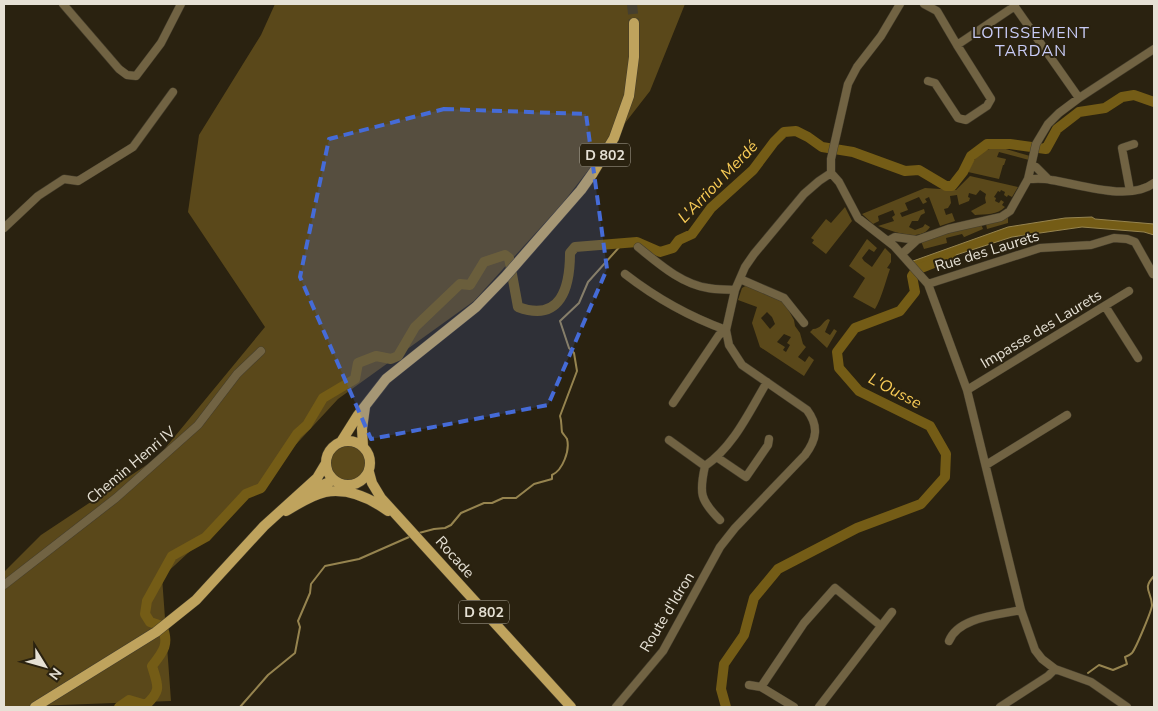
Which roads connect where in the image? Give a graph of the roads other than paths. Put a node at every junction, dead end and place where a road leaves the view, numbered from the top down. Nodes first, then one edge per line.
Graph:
1 (63, 4) edge
2 (181, 4) edge
3 (900, 4) edge
4 (924, 4) edge
5 (1014, 5) edge
6 (634, 23) tunnel mouth
7 (958, 46) junction
8 (1154, 49) edge
9 (928, 82) dead end
10 (173, 92) dead end
11 (1079, 98) junction
12 (1134, 144) dead end
13 (1032, 166) junction
14 (831, 173) junction
15 (1028, 179) junction
16 (1048, 179) junction
17 (1154, 183) edge
18 (1130, 191) junction
19 (4, 228) edge
20 (917, 240) junction
21 (888, 241) junction
22 (638, 247) dead end
23 (902, 254) junction
24 (625, 274) dead end
25 (1153, 274) edge
26 (740, 279) junction
27 (928, 284) junction
28 (735, 290) junction
29 (1129, 291) dead end
30 (1105, 306) junction
31 (804, 324) dead end
32 (726, 330) junction
33 (261, 351) dead end
34 (1138, 358) dead end
35 (767, 382) junction
36 (967, 390) junction
37 (673, 403) dead end
38 (365, 406) junction
39 (1067, 416) dead end
40 (769, 439) dead end
41 (669, 440) dead end
42 (341, 442) junction
43 (363, 446) junction
44 (718, 458) junction
45 (326, 463) junction
46 (986, 465) junction
47 (706, 466) junction
48 (368, 472) junction
49 (334, 480) junction
50 (355, 484) junction
51 (381, 498) junction
52 (286, 511) junction
53 (720, 520) dead end
54 (402, 522) junction
55 (252, 540) junction
56 (4, 585) edge
57 (1021, 610) junction
58 (892, 612) dead end
59 (881, 626) junction
60 (949, 641) dead end
61 (1054, 669) junction
62 (749, 685) dead end
63 (761, 687) junction
64 (569, 706) edge
65 (35, 707) edge
66 (616, 707) edge
67 (794, 707) edge
68 (820, 707) edge
69 (1000, 707) edge
70 (1127, 707) edge

1 - 2 street
3 - 14 street
4 - 7 street
5 - 7 street
5 - 11 street
6 - 38 main road, D 802
7 - 9 street
8 - 11 street
10 - 19 street
11 - 13 street
12 - 18 street
13 - 15 street
13 - 16 street
14 - 21 street
14 - 26 street
15 - 16 street
15 - 20 street
16 - 18 street
17 - 18 street
20 - 21 street
20 - 23 street
21 - 23 street
22 - 28 street
23 - 27 street
24 - 32 street
25 - 27 street, Rue des Laurets
26 - 28 street
26 - 31 street
27 - 36 street
28 - 32 street
29 - 30 street, Impasse des Laurets
30 - 34 street
30 - 36 street, Impasse des Laurets
32 - 35 street
32 - 37 street
33 - 56 street, Chemin Henri IV
35 - 44 street
35 - 66 street, Route d'Idron
36 - 46 street
38 - 42 main road, D 802
38 - 43 main road
39 - 46 street
40 - 44 street
41 - 47 street
42 - 43 main road
42 - 45 main road
43 - 48 main road
44 - 47 street
45 - 49 main road
45 - 55 main road
46 - 57 street
47 - 53 street
48 - 50 main road
48 - 51 main road, D 802
49 - 50 main road
49 - 52 main road
50 - 51 main road, D 802
51 - 54 main road, Rocade / D 802
52 - 54 main road
52 - 55 main road
54 - 64 main road, Rocade / D 802
55 - 65 main road
57 - 60 street
57 - 61 street
58 - 59 street
59 - 63 street
59 - 68 street
61 - 69 street
61 - 70 street
62 - 63 street
63 - 67 street

